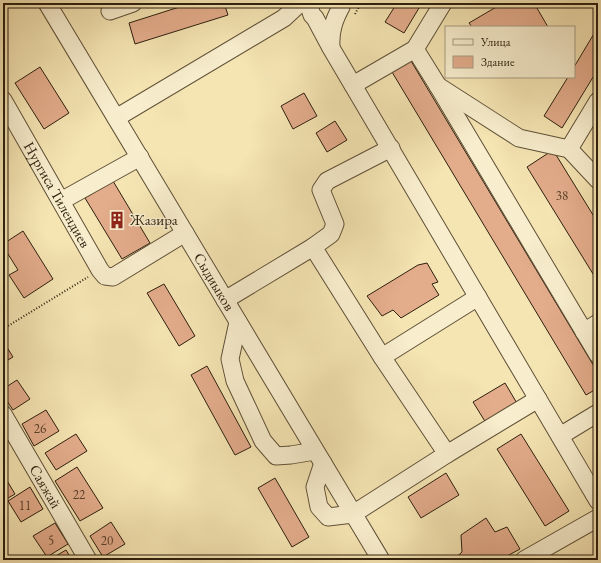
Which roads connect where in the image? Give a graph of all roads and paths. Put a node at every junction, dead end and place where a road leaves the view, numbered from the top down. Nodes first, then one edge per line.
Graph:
1 (47, 3) edge
2 (133, 3) edge
3 (300, 3) edge
4 (443, 3) edge
5 (343, 5) edge
6 (110, 11) dead end
7 (312, 12) edge
8 (284, 18) junction
9 (331, 48) junction
10 (415, 49) junction
11 (354, 84) junction
12 (438, 86) junction
13 (3, 100) edge
14 (598, 101) edge
15 (116, 118) junction
16 (390, 148) junction
17 (569, 150) junction
18 (140, 158) junction
19 (598, 180) edge
20 (60, 201) junction
21 (185, 233) junction
22 (313, 247) junction
23 (100, 270) junction
24 (478, 297) junction
25 (225, 300) junction
26 (238, 322) junction
27 (591, 328) edge
28 (3, 329) edge
29 (598, 355) edge
30 (382, 357) junction
31 (538, 399) junction
32 (598, 413) edge
33 (3, 414) edge
34 (560, 436) junction
35 (446, 454) junction
36 (319, 457) junction
37 (598, 501) edge
38 (353, 514) junction
39 (598, 518) edge
40 (88, 560) edge
41 (381, 560) edge
42 (524, 560) edge

1 - 15 street, Сыдиыков
2 - 6 street
3 - 8 street
4 - 10 street
5 - 7 street
5 - 9 street
7 - 8 street
7 - 9 street
8 - 15 street
9 - 11 street
10 - 11 street
10 - 12 street
11 - 16 street
12 - 17 street
12 - 27 street
13 - 20 street, Нургиса Тилендиев
14 - 17 street
15 - 18 street, Сыдиыков
16 - 22 street
16 - 24 street
17 - 19 street
18 - 20 street
18 - 21 street, Сыдиыков
20 - 23 street, Нургиса Тилендиев
21 - 23 street
21 - 25 street, Сыдиыков
22 - 25 street
22 - 30 street
23 - 28 path
24 - 30 street
24 - 31 street
25 - 26 street, Сыдиыков
26 - 36 street, Сыдиыков
26 - 36 street
27 - 29 street
30 - 35 street
31 - 34 street
31 - 35 street
32 - 34 street
33 - 40 street, Саяжай
34 - 37 street
35 - 38 street
36 - 38 street, Сыдиыков
36 - 38 street
38 - 41 street, Сыдиыков
39 - 42 street

